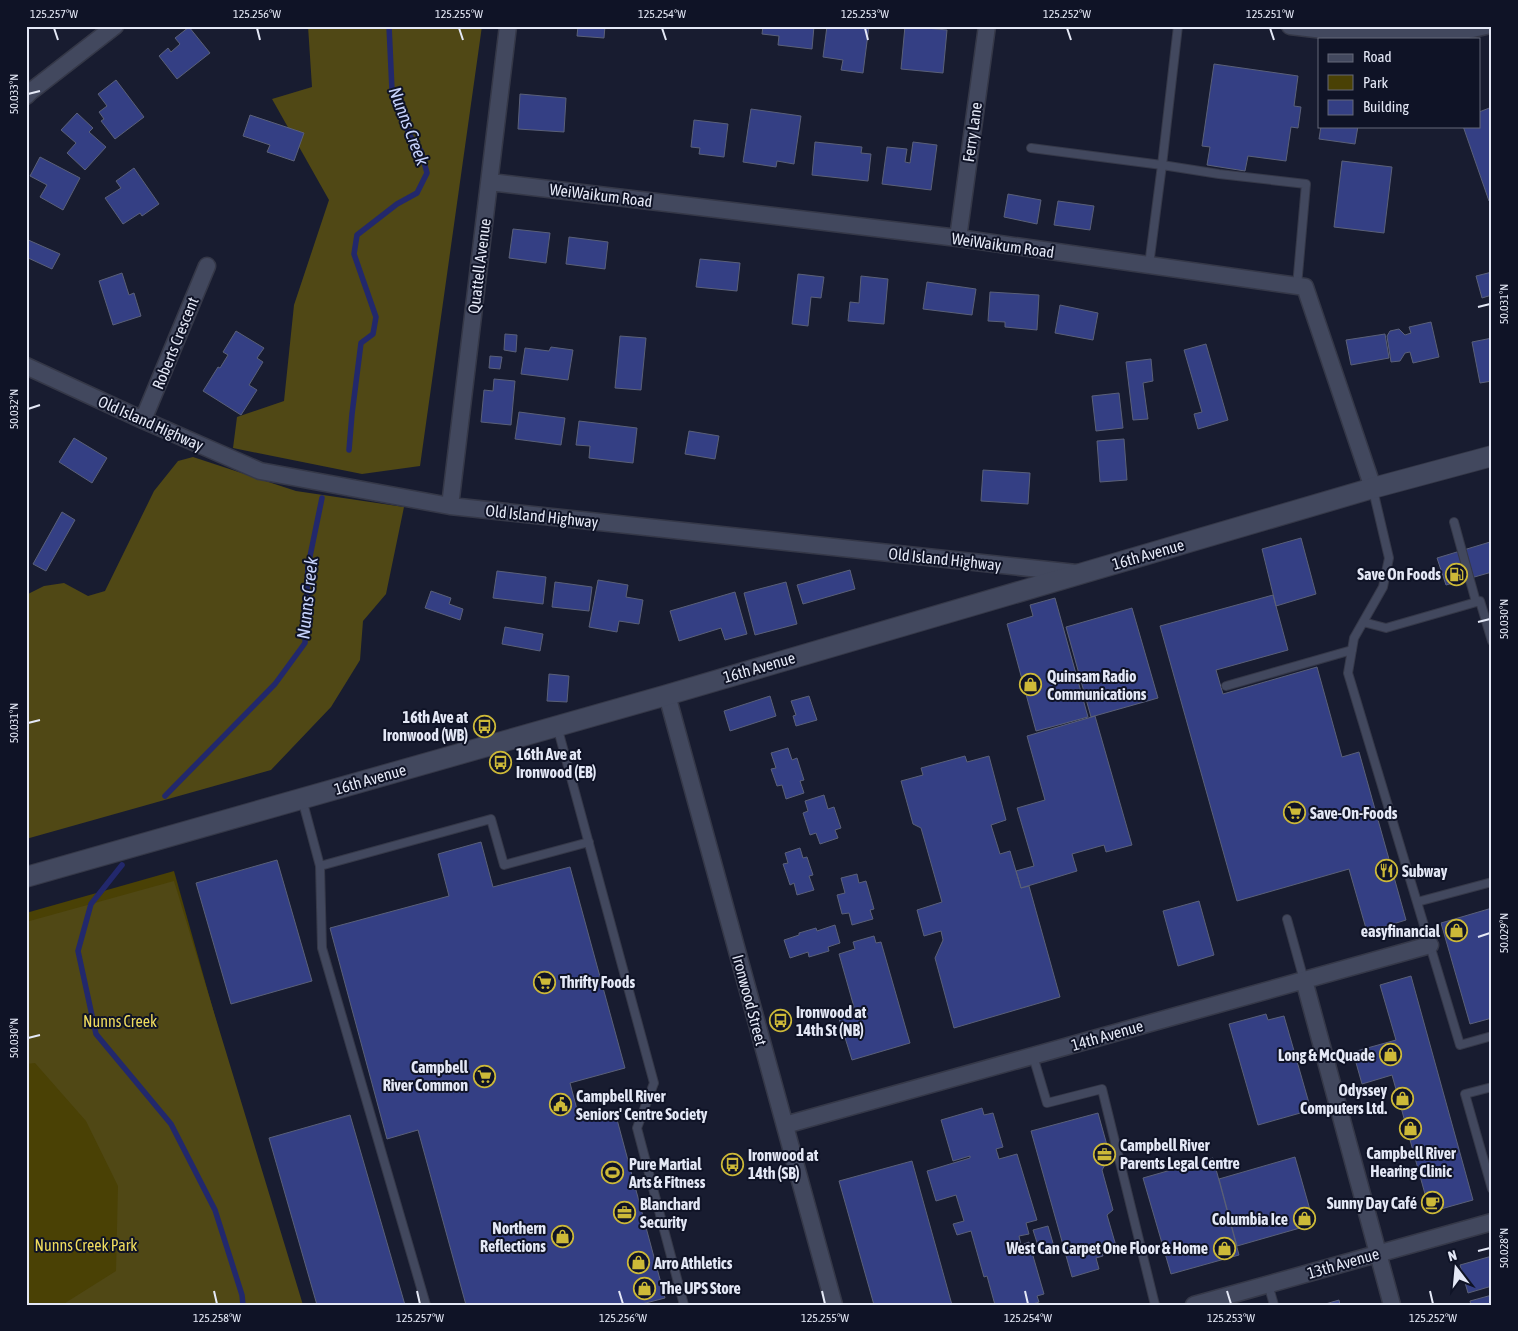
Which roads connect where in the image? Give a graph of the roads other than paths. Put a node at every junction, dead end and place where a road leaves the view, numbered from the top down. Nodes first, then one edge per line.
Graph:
1 (115, 26) edge
2 (508, 26) edge
3 (987, 26) edge
4 (1178, 26) edge
5 (1290, 26) edge
6 (1486, 26) edge
7 (26, 96) edge
8 (1031, 148) dead end
9 (1162, 164) junction
10 (490, 182) junction
11 (958, 238) junction
12 (1149, 265) junction
13 (207, 266) dead end
14 (1297, 286) junction
15 (26, 366) edge
16 (143, 420) junction
17 (1492, 456) edge
18 (1372, 488) junction
19 (450, 506) junction
20 (1454, 522) dead end
21 (1081, 573) junction
22 (1476, 602) junction
23 (1363, 622) junction
24 (1492, 641) edge
25 (1352, 650) junction
26 (1226, 686) dead end
27 (667, 694) junction
28 (557, 726) junction
29 (302, 799) junction
30 (589, 842) junction
31 (320, 866) junction
32 (26, 878) edge
33 (1492, 882) edge
34 (1417, 902) junction
35 (1287, 920) dead end
36 (1430, 945) junction
37 (1304, 980) junction
38 (1492, 1036) edge
39 (1033, 1056) junction
40 (1492, 1087) edge
41 (785, 1124) junction
42 (1492, 1189) edge
43 (1492, 1222) edge
44 (1378, 1253) junction
45 (1268, 1284) junction
46 (426, 1305) edge
47 (684, 1305) edge
48 (834, 1305) edge
49 (1155, 1305) edge
50 (1194, 1305) edge
51 (1274, 1305) edge
52 (1392, 1305) edge

1 - 7 street
2 - 10 street, Quattell Avenue
3 - 11 street, Ferry Lane
4 - 9 lane
5 - 6 street
8 - 9 lane
9 - 12 lane
9 - 14 lane
10 - 11 street, WeiWaikum Road
10 - 19 street, Quattell Avenue
11 - 12 street, WeiWaikum Road
12 - 14 street, WeiWaikum Road
13 - 16 street, Roberts Crescent
14 - 18 street
15 - 16 street, Old Island Highway
16 - 19 street, Old Island Highway
17 - 18 street, 16th Avenue
18 - 21 street, 16th Avenue
18 - 23 lane
19 - 21 street, Old Island Highway
20 - 22 lane
21 - 27 street, 16th Avenue
22 - 23 lane
22 - 24 lane
23 - 25 lane
25 - 26 lane
25 - 34 lane
27 - 28 street, 16th Avenue
27 - 41 street, Ironwood Street
28 - 29 street, 16th Avenue
28 - 30 lane
29 - 31 lane
29 - 32 street, 16th Avenue
30 - 31 lane
30 - 47 lane
31 - 46 lane
33 - 34 lane
34 - 36 lane
35 - 37 lane
36 - 37 street, 14th Avenue
36 - 38 lane
37 - 39 street, 14th Avenue
37 - 44 street
39 - 41 street, 14th Avenue
39 - 49 lane
40 - 42 lane
41 - 48 street, Ironwood Street
43 - 44 street, 13th Avenue
44 - 45 street, 13th Avenue
44 - 52 street
45 - 50 street, 13th Avenue
45 - 51 lane

